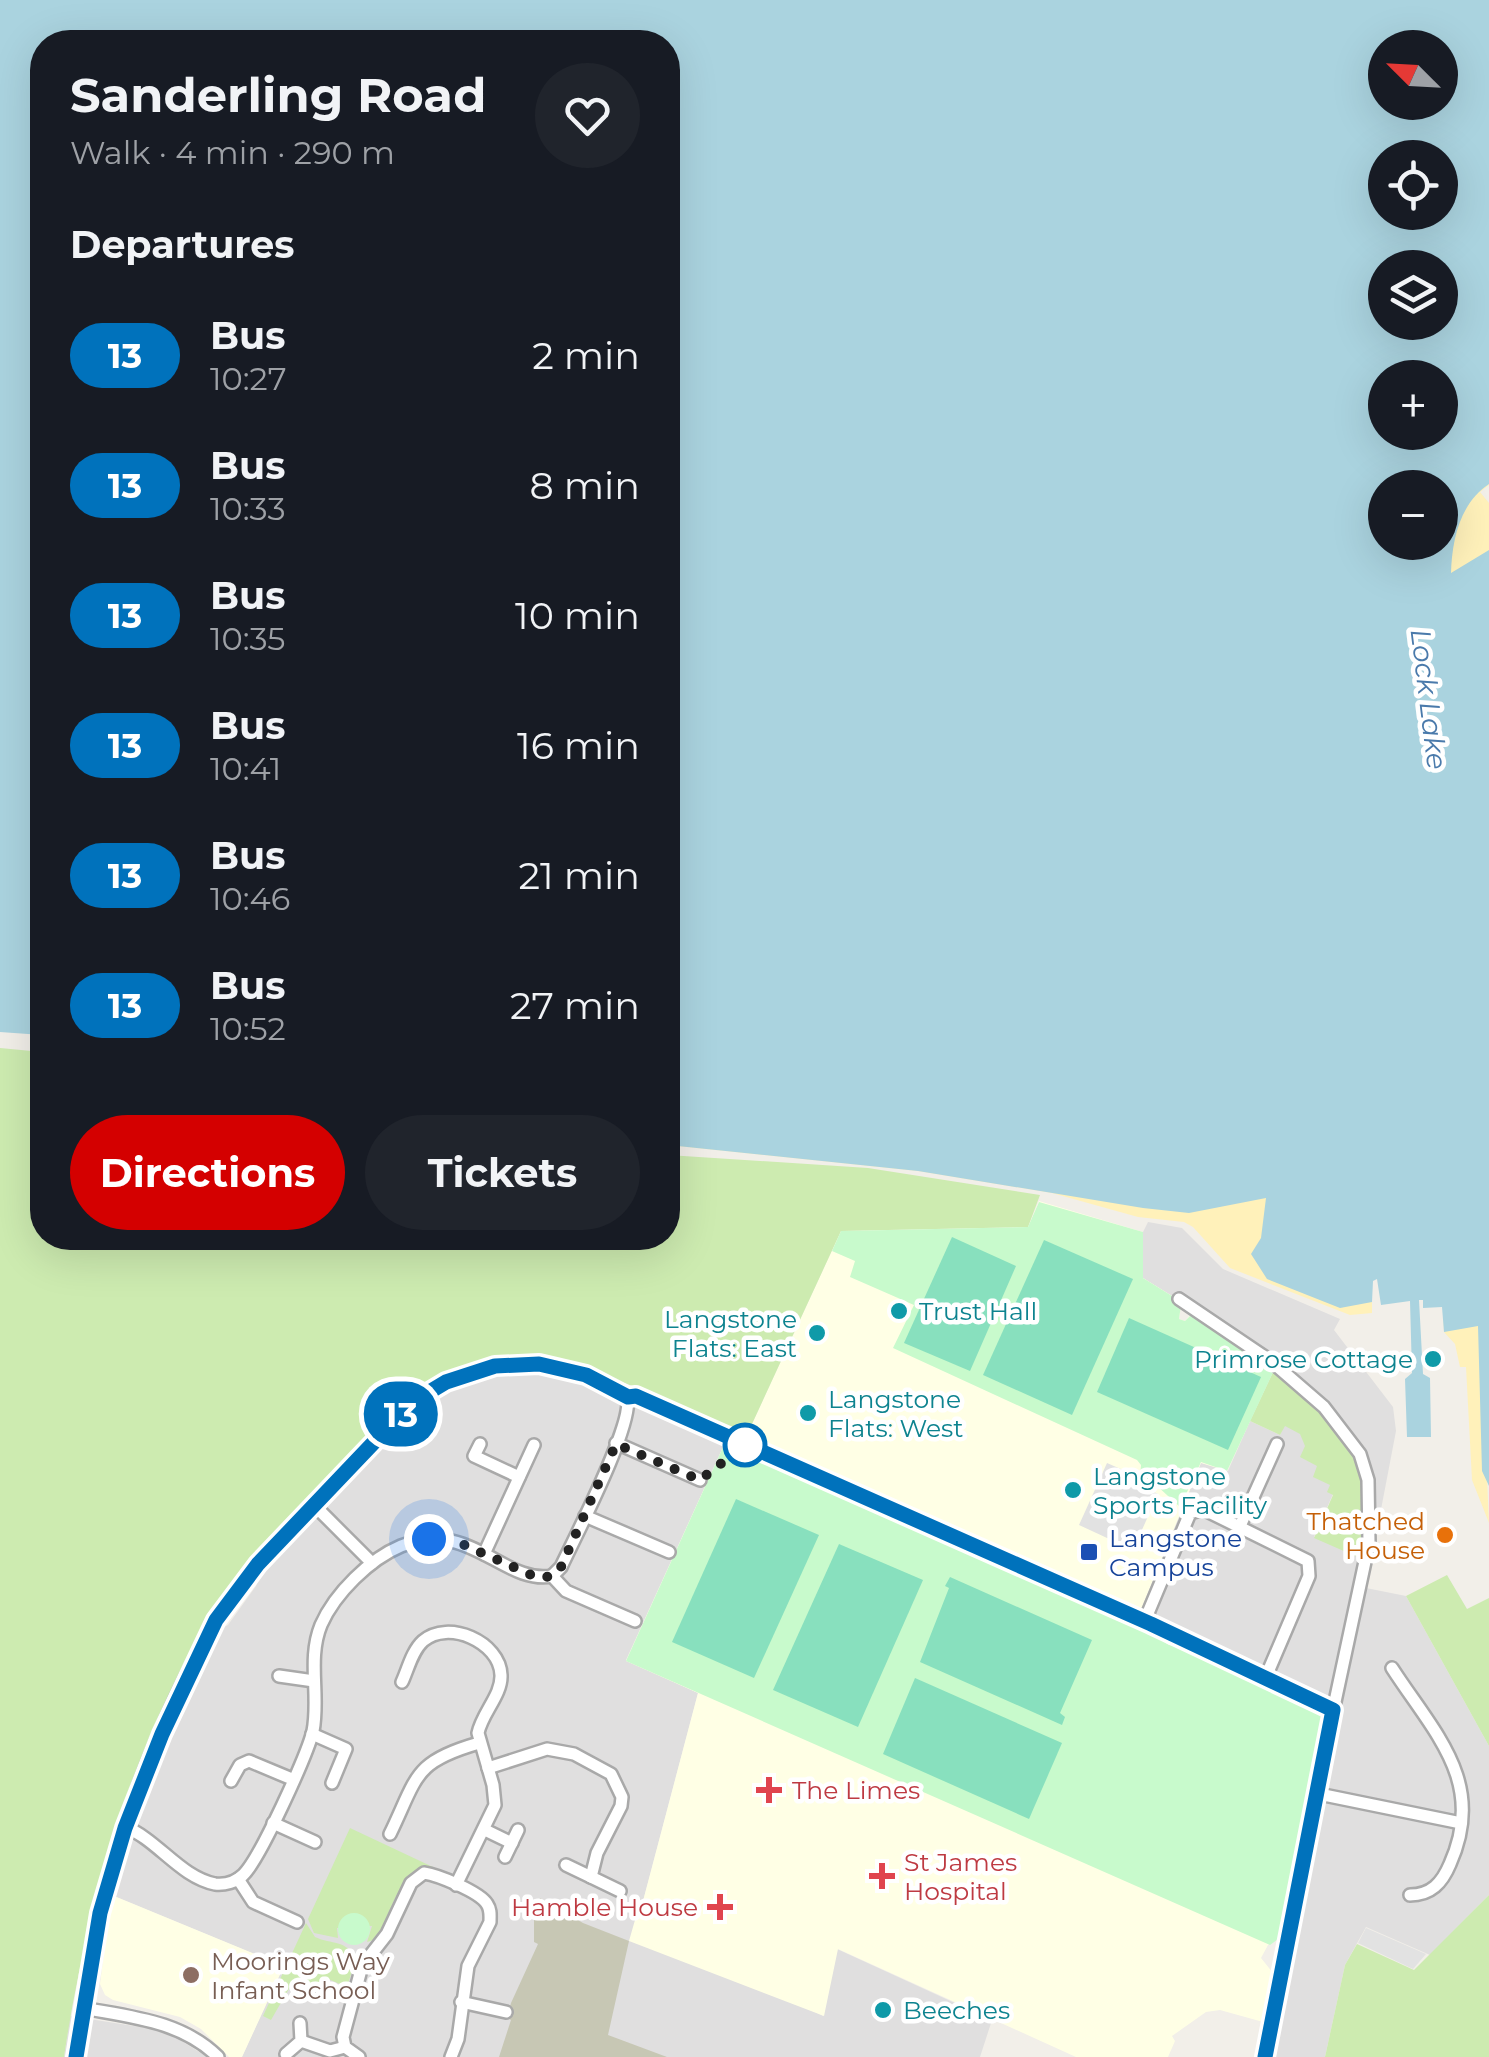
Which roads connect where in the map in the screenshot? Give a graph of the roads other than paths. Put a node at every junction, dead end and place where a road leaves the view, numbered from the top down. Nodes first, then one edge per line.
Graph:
1 (1179, 1299) dead end
2 (480, 1444) dead end
3 (616, 1444) junction
4 (1277, 1444) dead end
5 (534, 1445) dead end
6 (519, 1477) junction
7 (700, 1480) dead end
8 (314, 1505) junction
9 (585, 1516) junction
10 (1240, 1526) junction
11 (669, 1552) dead end
12 (484, 1554) junction
13 (372, 1563) junction
14 (552, 1576) junction
15 (635, 1621) dead end
16 (1392, 1668) dead end
17 (392, 1669) dead end
18 (279, 1676) dead end
19 (1265, 1679) junction
20 (314, 1681) junction
21 (1333, 1710) junction
22 (312, 1734) junction
23 (479, 1742) junction
24 (488, 1768) junction
25 (292, 1779) junction
26 (232, 1780) dead end
27 (332, 1783) dead end
28 (1319, 1794) junction
29 (273, 1823) junction
30 (1461, 1823) junction
31 (125, 1828) junction
32 (485, 1830) junction
33 (518, 1830) dead end
34 (390, 1834) dead end
35 (315, 1842) dead end
36 (512, 1843) junction
37 (505, 1857) dead end
38 (566, 1866) dead end
39 (591, 1877) junction
40 (238, 1879) junction
41 (456, 1885) junction
42 (620, 1891) dead end
43 (1410, 1895) dead end
44 (297, 1922) dead end
45 (461, 2002) junction
46 (83, 2008) junction
47 (506, 2012) dead end
48 (300, 2023) dead end
49 (301, 2042) junction
50 (345, 2047) junction
51 (286, 2054) dead end
52 (76, 2057) edge
53 (218, 2057) edge
54 (359, 2057) edge
55 (451, 2057) edge
56 (1265, 2057) edge

1 - 21 street
2 - 6 street
3 - 7 street
3 - 8 street
3 - 9 street
4 - 10 street
5 - 6 street
6 - 12 street
8 - 13 street
8 - 31 street
9 - 11 street
9 - 14 street
10 - 19 street
10 - 19 street
12 - 13 street
12 - 14 street
13 - 20 street
14 - 15 street
16 - 30 street
17 - 23 street
18 - 20 street
19 - 21 street
20 - 22 street
21 - 28 street
22 - 25 street
22 - 27 street
23 - 24 street
23 - 34 street
24 - 32 street
24 - 39 street
25 - 26 street
25 - 29 street
28 - 30 street
28 - 56 street
29 - 35 street
29 - 40 street
30 - 43 street
31 - 40 street
31 - 46 street
32 - 36 street
32 - 41 street
33 - 36 street
36 - 37 street
38 - 39 street
39 - 42 street
40 - 44 street
41 - 45 street
41 - 50 street
45 - 47 street
45 - 55 street
46 - 52 street
46 - 53 street
48 - 49 street
49 - 50 street
49 - 51 street
50 - 54 street

